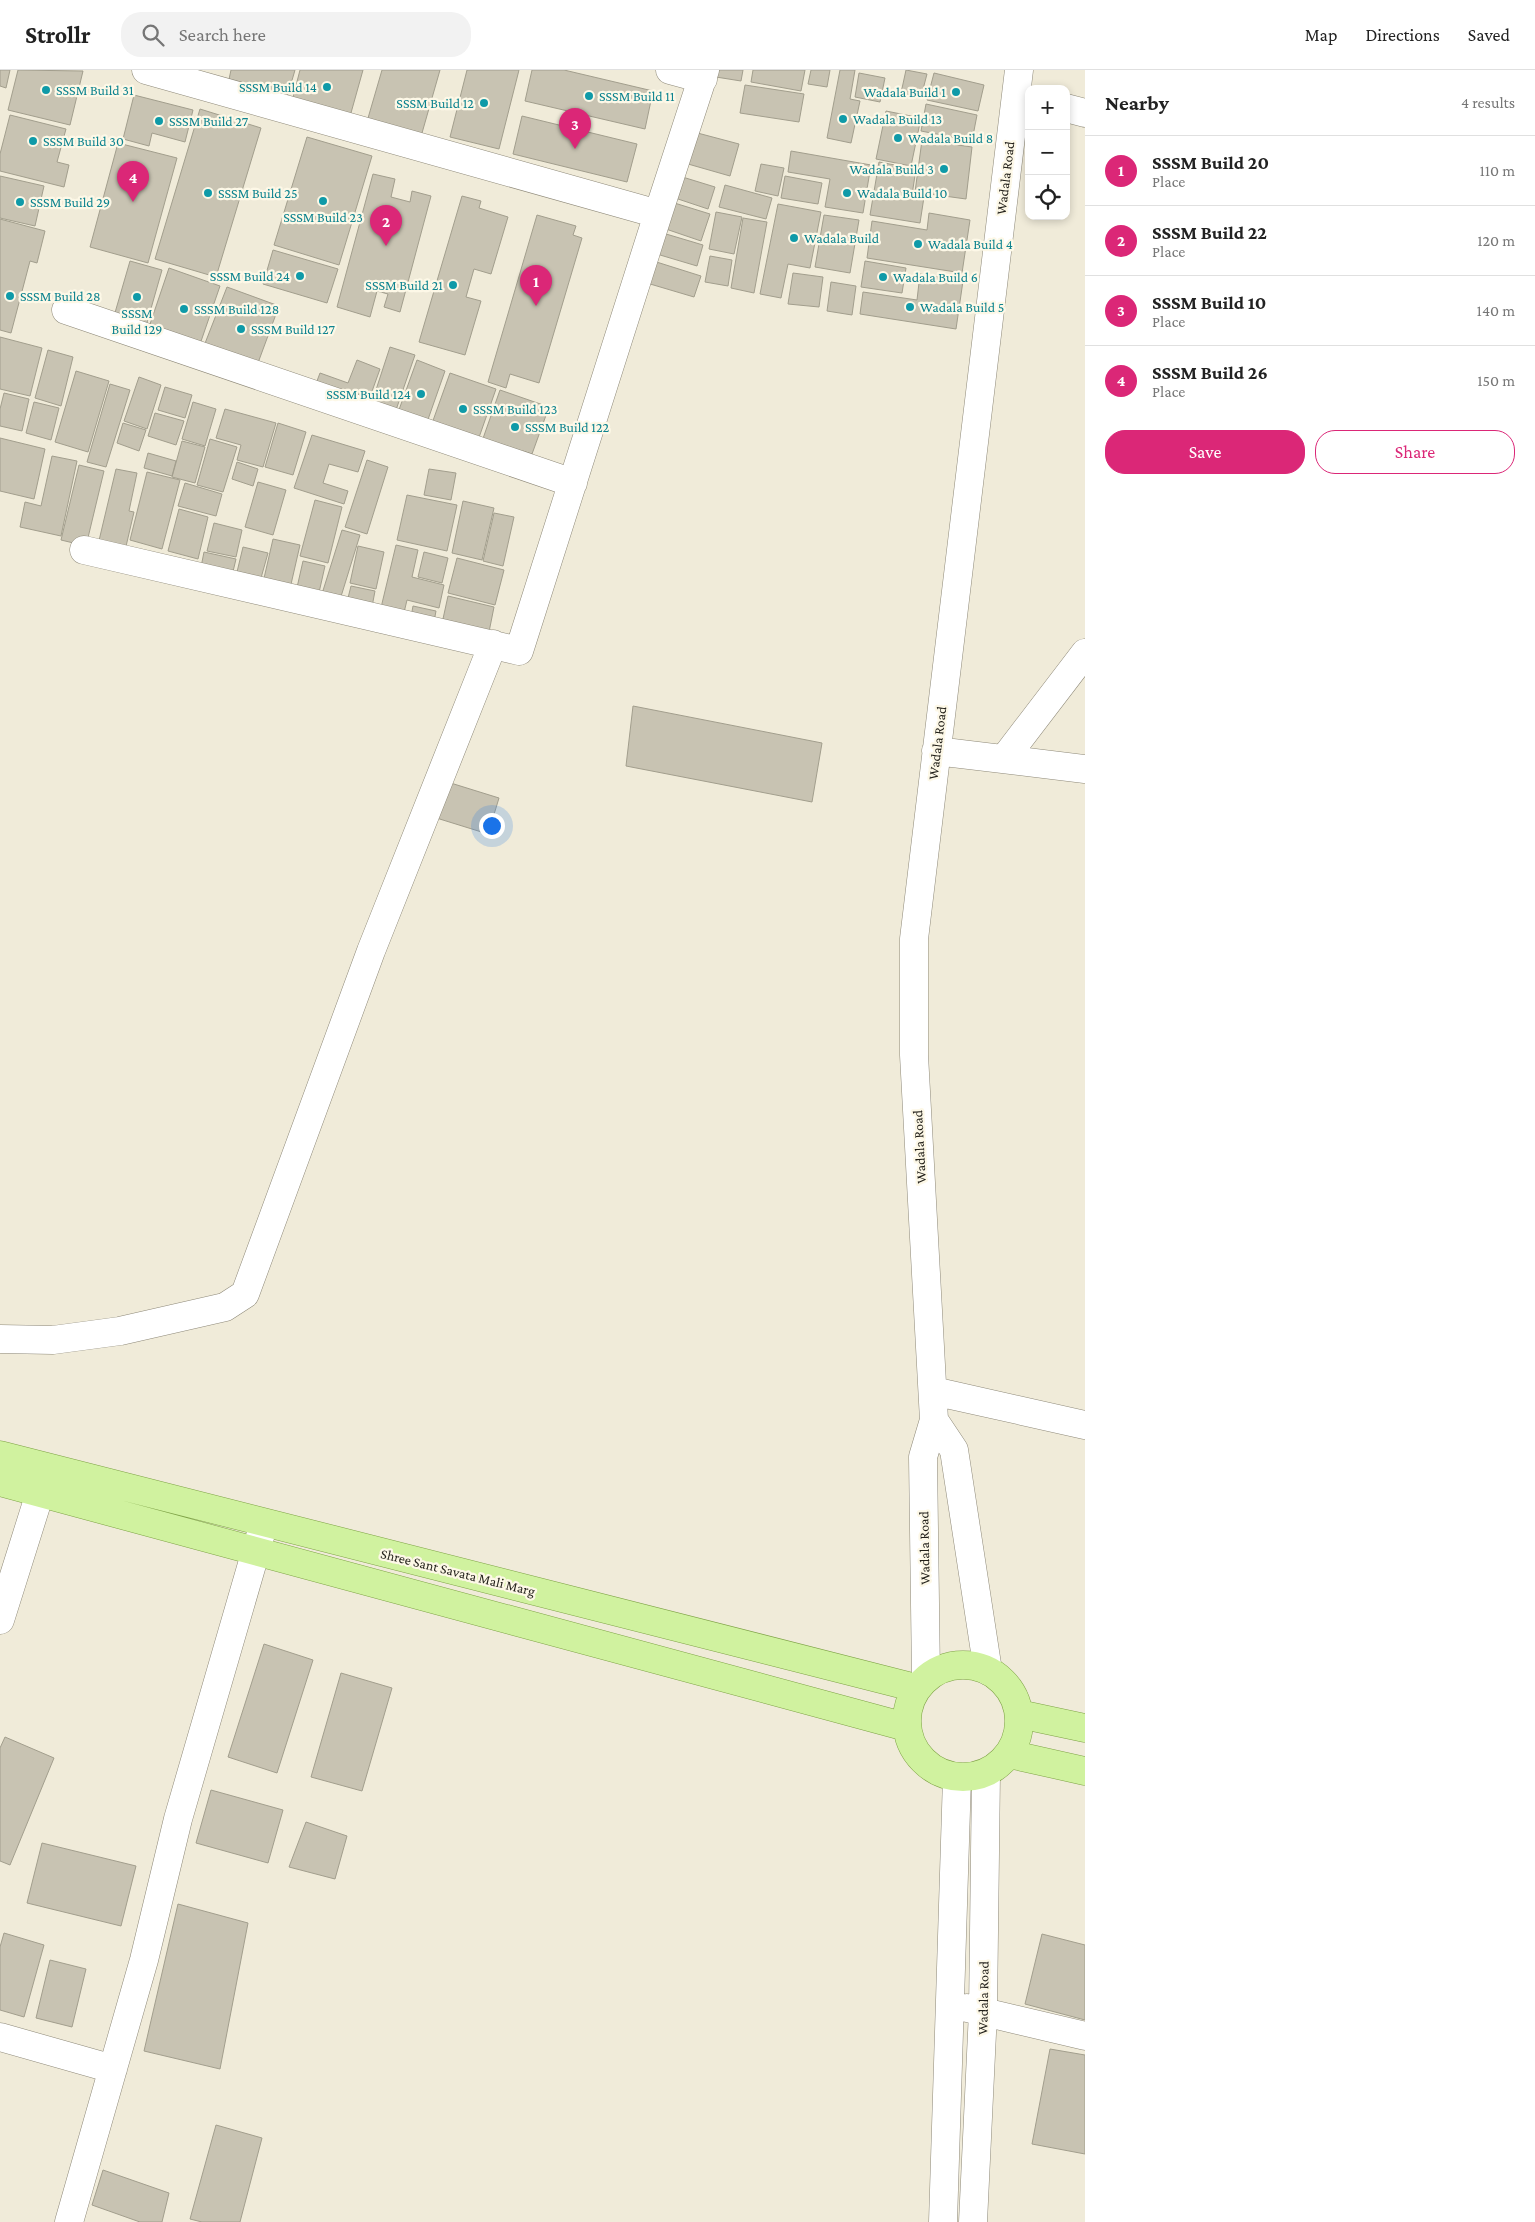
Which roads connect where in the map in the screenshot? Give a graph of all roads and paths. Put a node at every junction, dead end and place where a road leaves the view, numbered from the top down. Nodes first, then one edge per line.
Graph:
1 (146, 70) edge
2 (670, 70) edge
3 (704, 74) edge
4 (1019, 81) edge
5 (1070, 109) edge
6 (1085, 113) edge
7 (658, 214) junction
8 (66, 310) dead end
9 (573, 483) junction
10 (84, 550) dead end
11 (492, 644) junction
12 (1085, 653) edge
13 (936, 751) junction
14 (1004, 759) junction
15 (1085, 769) edge
16 (0, 1339) edge
17 (933, 1390) junction
18 (934, 1420) junction
19 (1085, 1425) edge
20 (0, 1455) edge
21 (0, 1482) edge
22 (40, 1493) junction
23 (264, 1522) junction
24 (257, 1552) junction
25 (0, 1620) edge
26 (988, 1671) junction
27 (921, 1683) junction
28 (1019, 1714) junction
29 (906, 1727) junction
30 (1085, 1728) edge
31 (1009, 1754) junction
32 (1085, 1771) edge
33 (986, 1773) junction
34 (956, 1778) junction
35 (951, 2004) junction
36 (983, 2012) junction
37 (0, 2036) edge
38 (1085, 2036) edge
39 (113, 2069) junction
40 (69, 2222) edge
41 (943, 2222) edge
42 (973, 2222) edge

1 - 7 street
2 - 3 street
3 - 7 street
4 - 13 street, Wadala Road
5 - 6 street
7 - 9 street
8 - 9 street
9 - 11 street
10 - 11 street
11 - 16 street
12 - 14 street
13 - 14 street
13 - 17 street, Wadala Road
14 - 15 street
17 - 18 street, Wadala Road
17 - 19 street
18 - 26 street
18 - 27 street, Wadala Road
20 - 23 main road, Shree Sant Savata Mali Marg
21 - 22 main road
22 - 24 main road
22 - 25 street
23 - 24 street
23 - 27 main road, Shree Sant Savata Mali Marg
24 - 29 main road
24 - 39 street
26 - 27 main road
26 - 28 main road
27 - 29 main road
28 - 30 main road
28 - 31 main road
29 - 34 main road
31 - 32 main road
31 - 33 main road
33 - 34 main road
33 - 36 street, Wadala Road
34 - 35 street
35 - 36 street
35 - 41 street
36 - 38 street
36 - 42 street, Wadala Road
37 - 39 street
39 - 40 street

